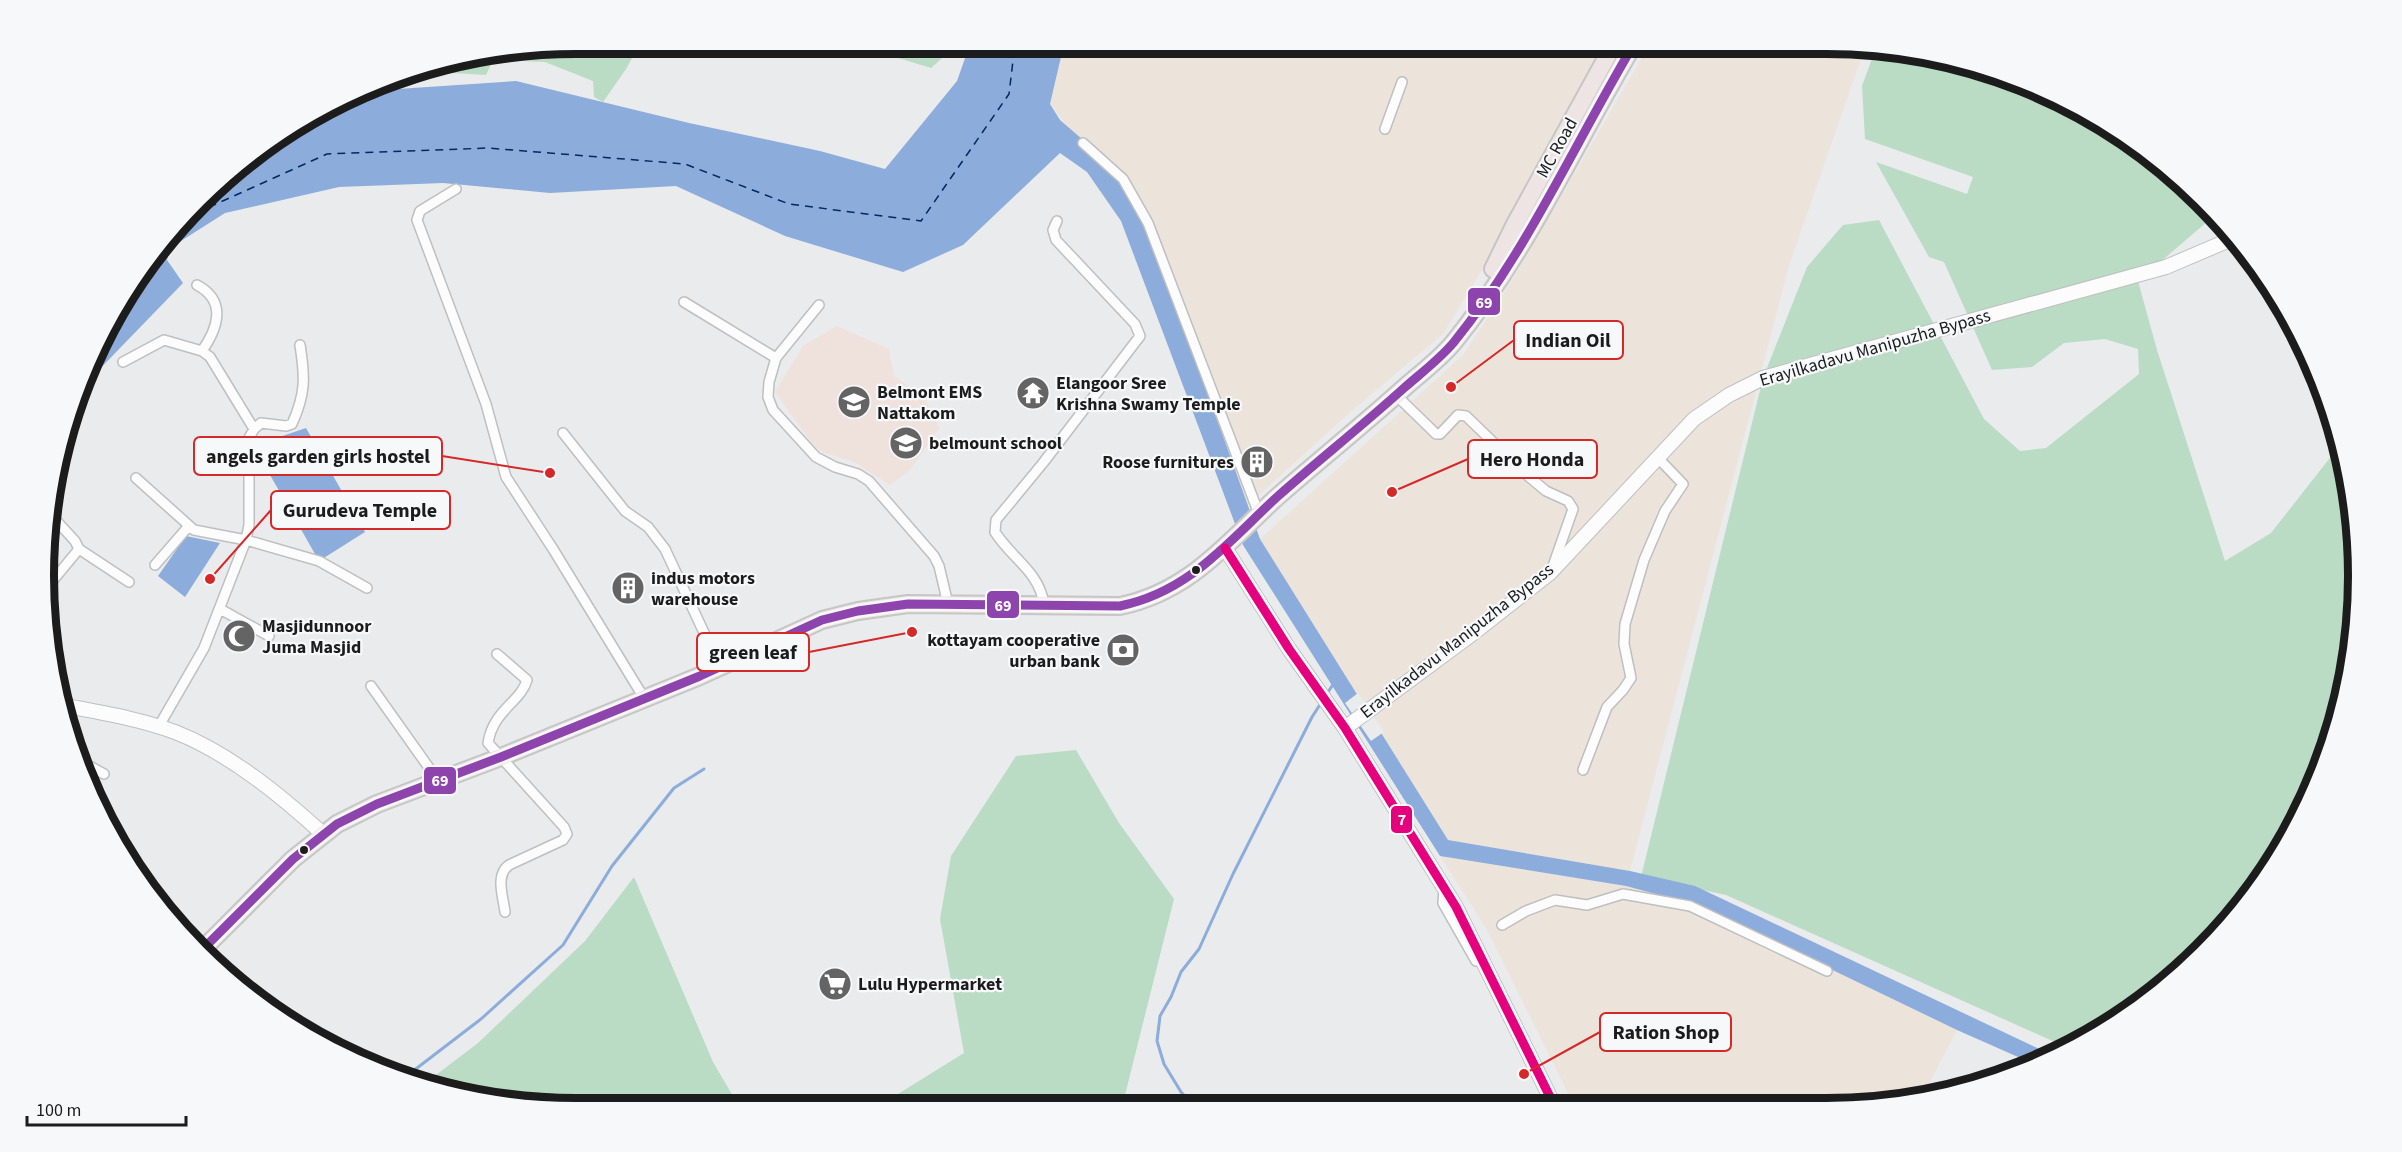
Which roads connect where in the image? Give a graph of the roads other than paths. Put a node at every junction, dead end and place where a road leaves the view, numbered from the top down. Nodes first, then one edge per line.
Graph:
1 (1608, 54) edge
2 (1628, 54) edge
3 (1402, 82) dead end
4 (1385, 129) dead end
5 (1083, 143) dead end
6 (456, 189) dead end
7 (1057, 221) dead end
8 (2226, 241) edge
9 (197, 285) dead end
10 (684, 302) dead end
11 (819, 305) dead end
12 (1470, 319) junction
13 (300, 345) dead end
14 (202, 351) junction
15 (776, 358) junction
16 (123, 362) dead end
17 (1396, 395) junction
18 (254, 429) junction
19 (563, 433) dead end
20 (1658, 458) junction
21 (136, 478) dead end
22 (1254, 519) junction
23 (57, 521) edge
24 (188, 527) junction
25 (246, 540) junction
26 (1225, 548) junction
27 (79, 549) junction
28 (155, 565) dead end
29 (1550, 573) junction
30 (54, 579) edge
31 (129, 582) dead end
32 (366, 588) dead end
33 (948, 604) junction
34 (1044, 605) junction
35 (220, 609) junction
36 (269, 636) dead end
37 (497, 654) dead end
38 (720, 667) junction
39 (371, 686) dead end
40 (644, 698) junction
41 (71, 707) edge
42 (159, 726) junction
43 (1345, 728) junction
44 (501, 757) junction
45 (90, 767) edge
46 (1583, 770) dead end
47 (104, 774) dead end
48 (436, 780) junction
49 (323, 834) junction
50 (1444, 889) junction
51 (505, 912) dead end
52 (1502, 925) dead end
53 (207, 945) edge
54 (1827, 971) dead end
55 (1548, 1098) edge
56 (1549, 1098) edge

1 - 12 highway, MC Road
2 - 12 highway, MC Road
3 - 4 street
5 - 22 street
6 - 40 street
7 - 34 street
8 - 20 main road, Erayilkadavu Manipuzha Bypass
9 - 14 street
10 - 15 street
11 - 15 street
12 - 17 highway, MC Road
13 - 18 street
14 - 16 street
14 - 18 street
15 - 33 street
17 - 22 highway, MC Road
17 - 29 street
18 - 25 street
19 - 38 street
20 - 29 main road, Erayilkadavu Manipuzha Bypass
20 - 46 street
21 - 24 street
22 - 26 highway, MC Road
23 - 27 street
24 - 25 street
24 - 28 street
25 - 32 street
25 - 35 street
26 - 34 highway, MC Road
26 - 43 main road
27 - 30 street
27 - 31 street
29 - 43 main road, Erayilkadavu Manipuzha Bypass
33 - 34 highway, MC Road
33 - 38 highway, MC Road
35 - 36 street
35 - 42 street
37 - 44 street
38 - 40 highway, MC Road
39 - 48 street
40 - 44 highway, MC Road
41 - 42 main road
42 - 49 main road
43 - 50 main road
44 - 48 highway, MC Road
44 - 51 street
45 - 47 street
48 - 49 highway, MC Road
49 - 53 highway, MC Road
50 - 55 street
50 - 56 main road
52 - 54 street

